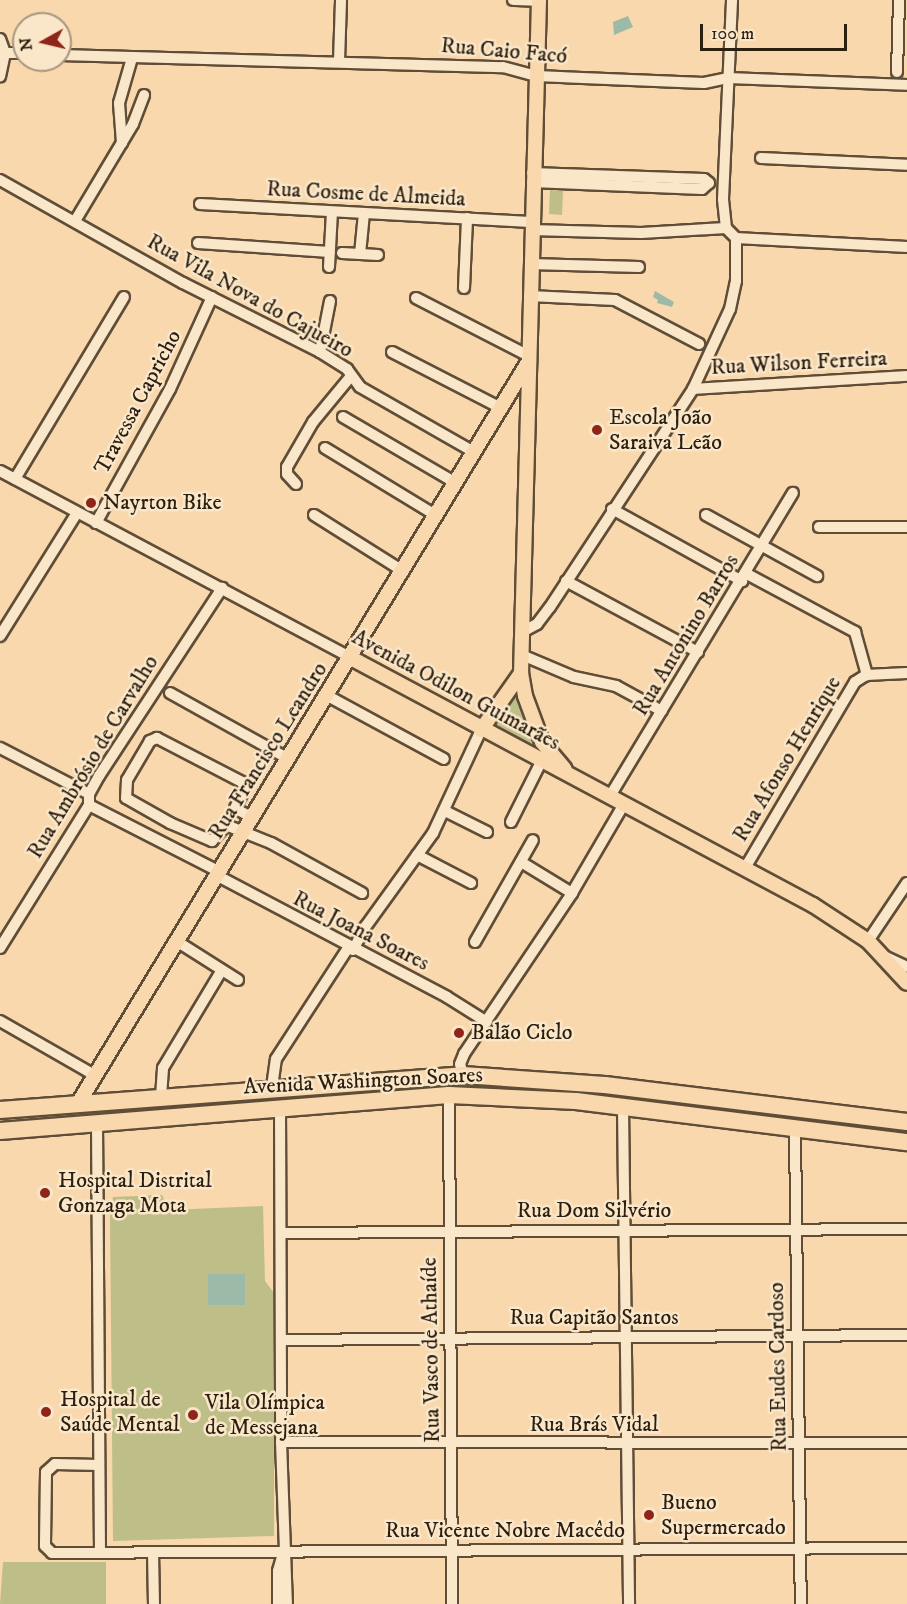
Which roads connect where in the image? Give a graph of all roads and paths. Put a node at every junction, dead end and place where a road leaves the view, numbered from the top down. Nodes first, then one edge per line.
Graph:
1 (342, 0) edge
2 (513, 0) edge
3 (732, 0) edge
4 (899, 0) edge
5 (539, 1) edge
6 (0, 39) edge
7 (5, 52) junction
8 (12, 52) edge
9 (72, 55) edge
10 (132, 57) junction
11 (339, 61) junction
12 (1, 69) edge
13 (897, 72) dead end
14 (537, 76) junction
15 (728, 78) junction
16 (907, 85) edge
17 (144, 95) dead end
18 (122, 143) junction
19 (761, 158) dead end
20 (907, 165) edge
21 (532, 177) junction
22 (0, 180) edge
23 (607, 181) junction
24 (200, 204) dead end
25 (333, 212) junction
26 (364, 213) junction
27 (467, 219) junction
28 (75, 221) junction
29 (531, 226) junction
30 (726, 228) junction
31 (736, 238) junction
32 (198, 243) dead end
33 (907, 246) edge
34 (330, 252) junction
35 (342, 253) dead end
36 (360, 254) junction
37 (378, 255) dead end
38 (530, 264) junction
39 (329, 267) dead end
40 (639, 267) dead end
41 (464, 288) dead end
42 (530, 296) junction
43 (124, 297) dead end
44 (212, 297) junction
45 (417, 298) dead end
46 (330, 301) dead end
47 (699, 344) dead end
48 (321, 352) junction
49 (392, 352) dead end
50 (529, 358) junction
51 (351, 376) junction
52 (907, 376) edge
53 (693, 389) junction
54 (504, 403) junction
55 (527, 411) junction
56 (343, 417) dead end
57 (325, 448) dead end
58 (474, 452) junction
59 (0, 471) edge
60 (15, 479) junction
61 (456, 483) junction
62 (296, 484) dead end
63 (793, 493) dead end
64 (612, 509) junction
65 (77, 513) junction
66 (314, 515) dead end
67 (706, 515) dead end
68 (436, 516) junction
69 (96, 523) junction
70 (819, 527) dead end
71 (907, 527) edge
72 (763, 547) junction
73 (403, 571) junction
74 (817, 576) dead end
75 (744, 578) junction
76 (566, 581) junction
77 (222, 588) junction
78 (522, 632) junction
79 (0, 636) edge
80 (698, 652) junction
81 (522, 655) junction
82 (351, 658) junction
83 (521, 673) junction
84 (907, 673) edge
85 (867, 675) junction
86 (170, 693) dead end
87 (326, 695) junction
88 (662, 711) junction
89 (481, 730) junction
90 (0, 748) edge
91 (287, 758) junction
92 (444, 759) dead end
93 (542, 760) junction
94 (565, 769) junction
95 (610, 796) junction
96 (89, 799) junction
97 (624, 804) junction
98 (445, 810) junction
99 (251, 817) junction
100 (511, 822) dead end
101 (488, 832) dead end
102 (241, 834) junction
103 (533, 840) dead end
104 (417, 855) junction
105 (521, 862) junction
106 (745, 868) junction
107 (217, 873) junction
108 (471, 883) dead end
109 (907, 883) edge
110 (362, 893) dead end
111 (572, 893) junction
112 (868, 941) junction
113 (178, 942) junction
114 (475, 942) dead end
115 (0, 948) edge
116 (350, 949) junction
117 (886, 957) junction
118 (907, 967) edge
119 (222, 970) junction
120 (238, 980) dead end
121 (907, 982) edge
122 (0, 1021) edge
123 (487, 1022) junction
124 (463, 1075) junction
125 (96, 1076) junction
126 (272, 1087) junction
127 (449, 1095) junction
128 (160, 1097) junction
129 (79, 1102) junction
130 (280, 1107) junction
131 (623, 1107) junction
132 (0, 1110) edge
133 (907, 1122) edge
134 (97, 1123) junction
135 (795, 1130) junction
136 (0, 1131) edge
137 (907, 1142) edge
138 (796, 1229) junction
139 (907, 1229) edge
140 (624, 1231) junction
141 (448, 1232) junction
142 (281, 1233) junction
143 (907, 1335) edge
144 (798, 1336) junction
145 (626, 1338) junction
146 (451, 1339) junction
147 (281, 1340) junction
148 (281, 1442) junction
149 (907, 1443) edge
150 (452, 1444) junction
151 (627, 1445) junction
152 (799, 1446) junction
153 (99, 1465) junction
154 (907, 1548) edge
155 (628, 1550) junction
156 (800, 1550) junction
157 (453, 1551) junction
158 (100, 1552) junction
159 (153, 1552) junction
160 (283, 1552) junction
161 (154, 1604) edge
162 (278, 1604) edge
163 (287, 1604) edge
164 (452, 1604) edge
165 (629, 1604) edge
166 (801, 1604) edge

1 - 11 street
2 - 5 street
3 - 15 street
4 - 13 street
5 - 14 main road
6 - 7 street
7 - 8 street
7 - 12 street
9 - 10 street, Rua Caio Facó
10 - 11 street, Rua Caio Facó
10 - 18 street
11 - 14 street, Rua Caio Facó
14 - 15 street, Rua Caio Facó
14 - 21 main road
15 - 16 street, Rua Caio Facó
15 - 30 street
17 - 18 street
18 - 28 street
19 - 20 street
21 - 23 street
21 - 29 main road
22 - 28 street, Rua Vila Nova do Cajueiro
23 - 23 street
24 - 25 street, Rua Cosme de Almeida
25 - 26 street, Rua Cosme de Almeida
25 - 34 street
26 - 27 street, Rua Cosme de Almeida
26 - 36 street
27 - 29 street, Rua Cosme de Almeida
27 - 41 street
28 - 44 street, Rua Vila Nova do Cajueiro
29 - 30 street, Rua Cosme de Almeida
29 - 38 main road
30 - 31 street
31 - 33 street
31 - 53 street
32 - 34 street
34 - 39 street
35 - 36 street
36 - 37 street
38 - 40 street
38 - 42 main road
42 - 47 street
42 - 50 main road
43 - 60 street
44 - 48 street, Rua Vila Nova do Cajueiro
44 - 69 street, Travessa Capricho
45 - 50 street
46 - 48 street
48 - 51 street, Rua Vila Nova do Cajueiro
49 - 54 street
50 - 54 main road, Rua Francisco Leandro
50 - 55 main road
51 - 58 street, Rua Vila Nova do Cajueiro
51 - 62 street
52 - 53 street, Rua Wilson Ferreira
53 - 64 street
54 - 55 main road
54 - 58 main road, Rua Francisco Leandro
55 - 78 main road
56 - 61 street
57 - 68 street
58 - 61 main road, Rua Francisco Leandro
59 - 60 street, Avenida Odilon Guimarães
60 - 65 street, Avenida Odilon Guimarães
61 - 68 main road, Rua Francisco Leandro
63 - 72 street, Rua Antonino Barros
64 - 75 street
64 - 76 street
65 - 69 street, Avenida Odilon Guimarães
65 - 79 street
66 - 73 street
67 - 72 street
68 - 73 main road, Rua Francisco Leandro
69 - 77 street, Avenida Odilon Guimarães
70 - 71 street
72 - 74 street
72 - 75 street, Rua Antonino Barros
73 - 82 main road, Rua Francisco Leandro
75 - 80 street, Rua Antonino Barros
75 - 85 street
76 - 78 street
76 - 80 street
77 - 82 street, Avenida Odilon Guimarães
77 - 96 street, Rua Ambrósio de Carvalho
78 - 81 main road
80 - 88 street, Rua Antonino Barros
81 - 83 main road
81 - 88 street
82 - 87 main road, Rua Francisco Leandro
82 - 89 main road, Avenida Odilon Guimarães
83 - 89 main road
83 - 94 main road
84 - 85 street
85 - 106 street, Rua Afonso Henrique
86 - 91 street
87 - 91 main road, Rua Francisco Leandro
87 - 92 street
88 - 95 street, Rua Antonino Barros
89 - 93 main road, Avenida Odilon Guimarães
89 - 98 street
90 - 96 street, Rua Joana Soares
91 - 99 main road, Rua Francisco Leandro
93 - 94 main road, Avenida Odilon Guimarães
93 - 100 street
94 - 95 main road, Avenida Odilon Guimarães
95 - 97 main road, Avenida Odilon Guimarães
96 - 107 street, Rua Joana Soares
96 - 115 street, Rua Ambrósio de Carvalho
97 - 106 main road, Avenida Odilon Guimarães
97 - 111 street
98 - 101 street
98 - 104 street
99 - 102 main road, Rua Francisco Leandro
99 - 102 street
102 - 107 main road, Rua Francisco Leandro
102 - 110 street
103 - 105 street
104 - 108 street
104 - 116 street
105 - 111 street
105 - 114 street
106 - 112 main road, Avenida Odilon Guimarães
107 - 113 main road, Rua Francisco Leandro
107 - 116 street, Rua Joana Soares
109 - 112 street
111 - 123 street
112 - 117 main road, Avenida Odilon Guimarães
113 - 119 street
113 - 125 main road, Rua Francisco Leandro
116 - 123 street, Rua Joana Soares
116 - 126 street
117 - 118 street, Avenida Odilon Guimarães
117 - 121 main road, Avenida Odilon Guimarães
119 - 120 street
119 - 128 street
122 - 125 street
123 - 124 street
124 - 126 highway, Avenida Washington Soares
124 - 133 highway, Avenida Washington Soares
125 - 129 main road, Rua Francisco Leandro
126 - 128 highway, Avenida Washington Soares
127 - 130 highway, Avenida Washington Soares
127 - 131 highway, Avenida Washington Soares
127 - 141 street, Rua Vasco de Athaíde
128 - 129 highway, Avenida Washington Soares
129 - 132 highway, Avenida Washington Soares
130 - 134 highway, Avenida Washington Soares
130 - 142 street
131 - 135 highway, Avenida Washington Soares
131 - 140 street
134 - 136 highway, Avenida Washington Soares
134 - 153 street
135 - 137 highway, Avenida Washington Soares
135 - 138 street, Rua Eudes Cardoso
138 - 139 street, Rua Dom Silvério
138 - 140 street, Rua Dom Silvério
138 - 144 street, Rua Eudes Cardoso
140 - 141 street, Rua Dom Silvério
140 - 145 street
141 - 142 street, Rua Dom Silvério
141 - 146 street, Rua Vasco de Athaíde
142 - 147 street
143 - 144 street, Rua Capitão Santos
144 - 145 street, Rua Capitão Santos
144 - 152 street, Rua Eudes Cardoso
145 - 146 street, Rua Capitão Santos
145 - 151 street
146 - 147 street, Rua Capitão Santos
146 - 150 street, Rua Vasco de Athaíde
147 - 148 street
148 - 150 street, Rua Brás Vidal
148 - 160 street
149 - 152 street, Rua Brás Vidal
150 - 151 street, Rua Brás Vidal
150 - 157 street, Rua Vasco de Athaíde
151 - 152 street, Rua Brás Vidal
151 - 155 street
152 - 156 street, Rua Eudes Cardoso
153 - 158 street
153 - 158 street, Rua Vicente Nobre Macêdo
154 - 156 street, Rua Vicente Nobre Macêdo
155 - 156 street, Rua Vicente Nobre Macêdo
155 - 157 street, Rua Vicente Nobre Macêdo
155 - 165 street
156 - 166 street, Rua Eudes Cardoso
157 - 160 street, Rua Vicente Nobre Macêdo
157 - 164 street, Rua Vasco de Athaíde
158 - 159 street, Rua Vicente Nobre Macêdo
159 - 160 street, Rua Vicente Nobre Macêdo
159 - 161 street
160 - 162 street
160 - 163 street

